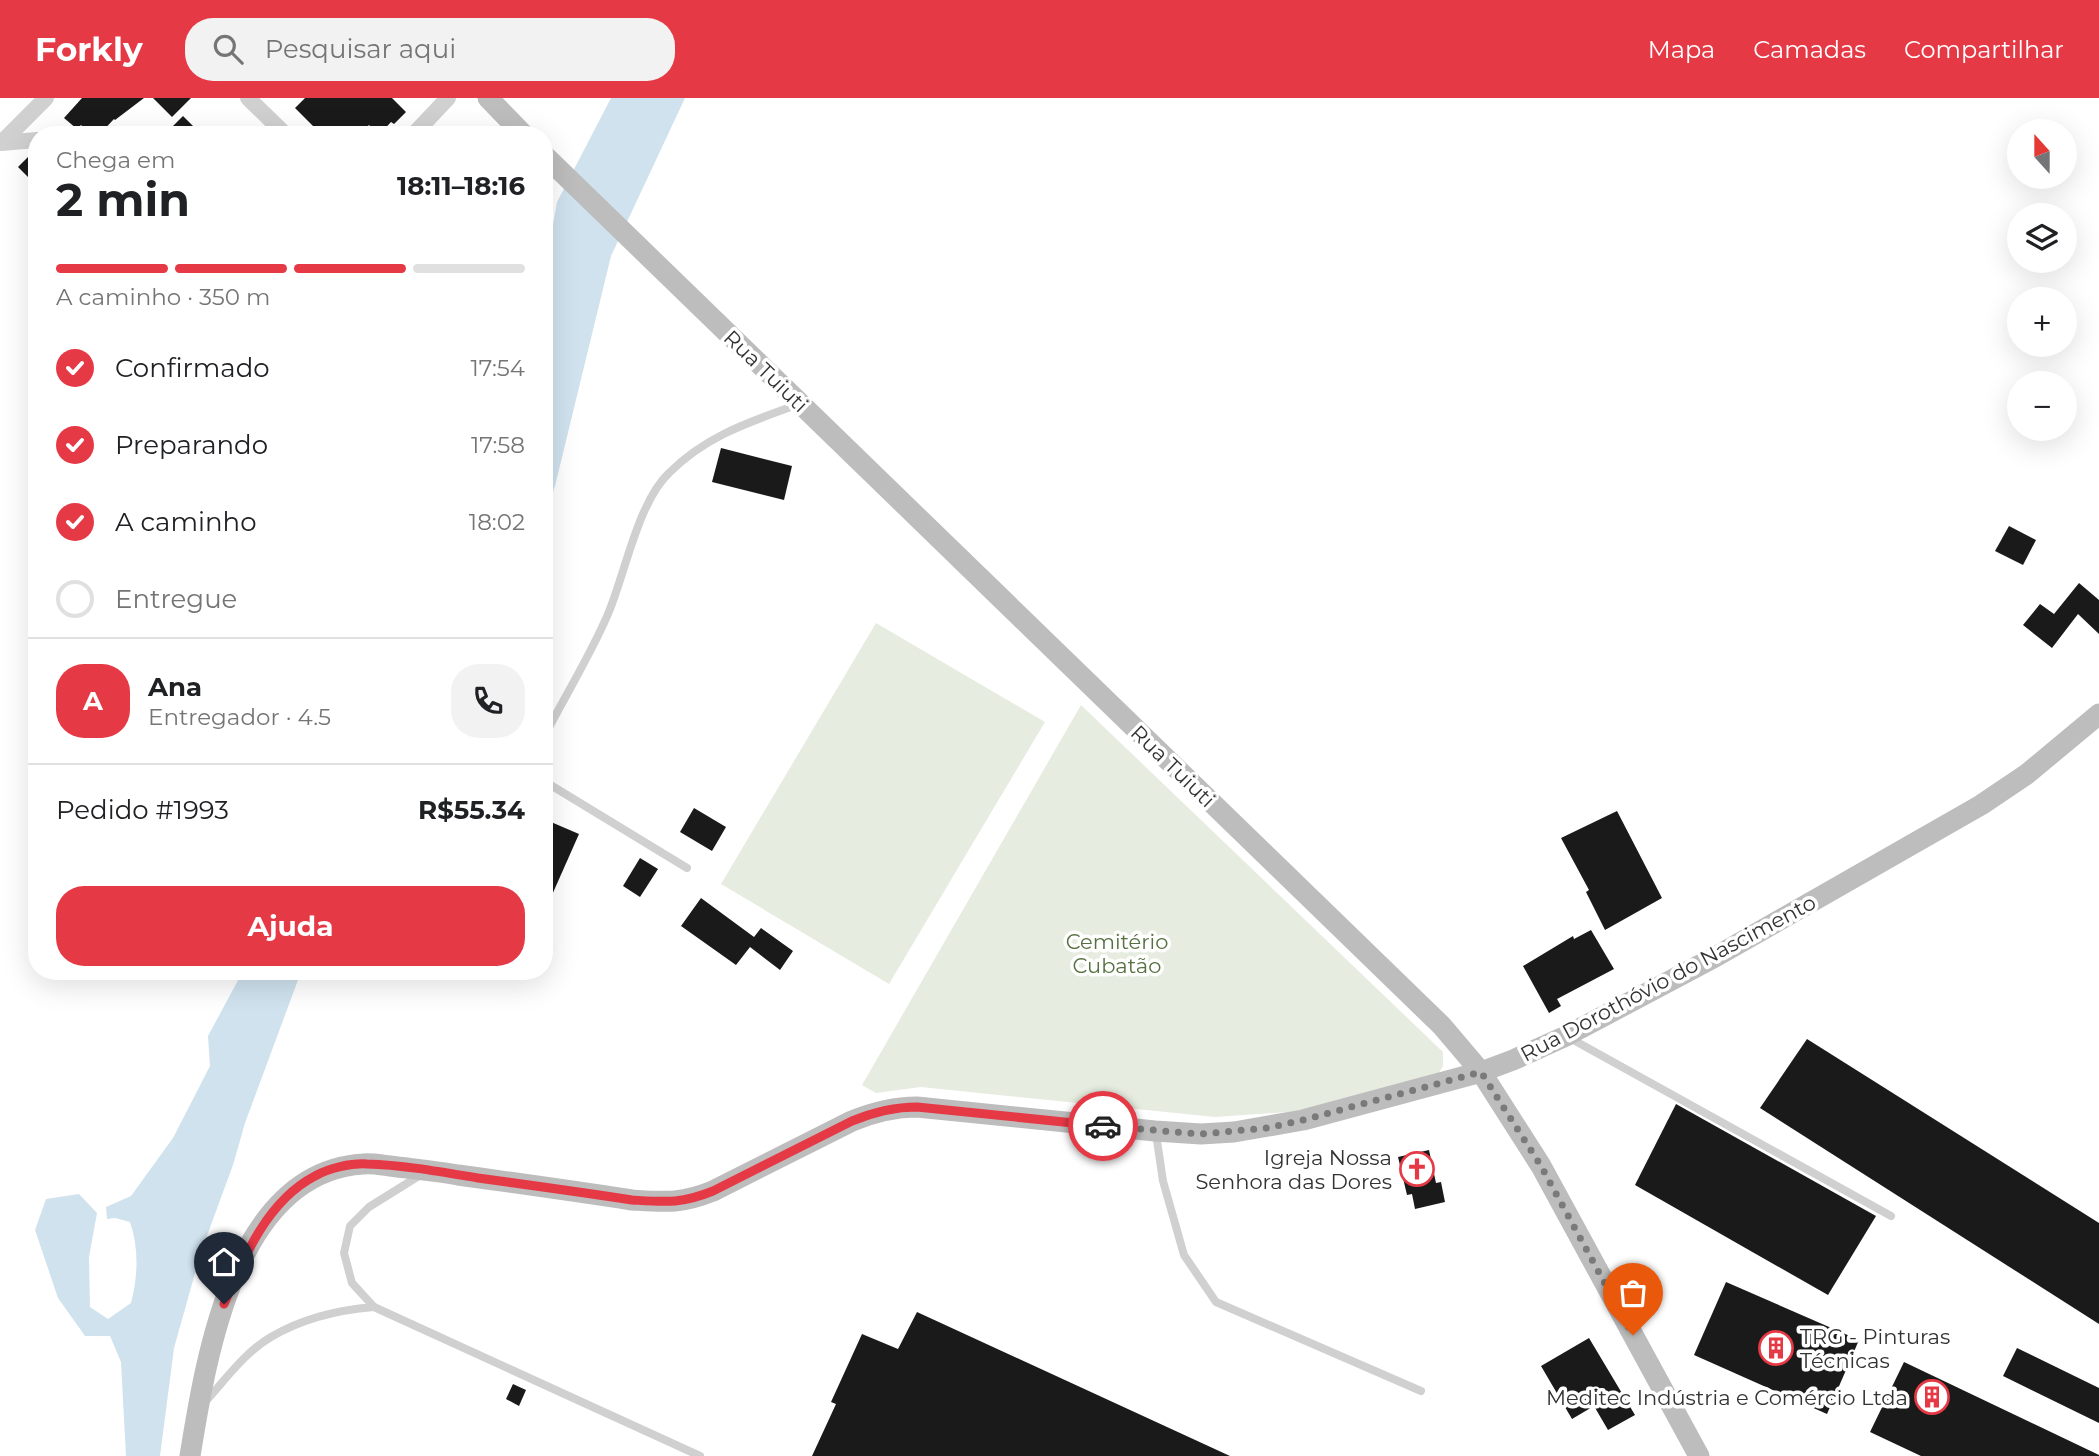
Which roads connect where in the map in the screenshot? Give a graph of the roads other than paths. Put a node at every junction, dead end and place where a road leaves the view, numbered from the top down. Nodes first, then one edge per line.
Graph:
1 (46, 98) edge
2 (248, 98) edge
3 (447, 98) edge
4 (488, 98) edge
5 (277, 126) edge
6 (421, 126) edge
7 (515, 126) edge
8 (28, 140) edge
9 (1, 142) edge
10 (553, 164) edge
11 (799, 404) junction
12 (2099, 714) edge
13 (553, 720) edge
14 (553, 786) edge
15 (687, 868) dead end
16 (1566, 1036) junction
17 (1481, 1072) junction
18 (1155, 1131) junction
19 (427, 1170) junction
20 (1891, 1216) dead end
21 (374, 1307) junction
22 (1420, 1391) dead end
23 (197, 1411) junction
24 (190, 1456) edge
25 (699, 1456) edge
26 (1699, 1456) edge

1 - 9 street
2 - 5 street
3 - 6 street
4 - 7 street
8 - 9 street
10 - 11 street, Rua Tuiuti
11 - 13 lane
11 - 17 street, Rua Tuiuti
12 - 16 street, Rua Dorothóvio do Nascimento
14 - 15 lane
16 - 17 street, Rua Dorothóvio do Nascimento
16 - 20 lane
17 - 18 street, Rua Dorothóvio do Nascimento
17 - 26 street, Rua Tuiuti
18 - 19 street, Rua Dorothóvio do Nascimento
18 - 22 lane
19 - 21 lane
19 - 23 street, Rua Dorothóvio do Nascimento
21 - 23 lane
21 - 25 lane
23 - 24 street, Rua Dorothóvio do Nascimento

